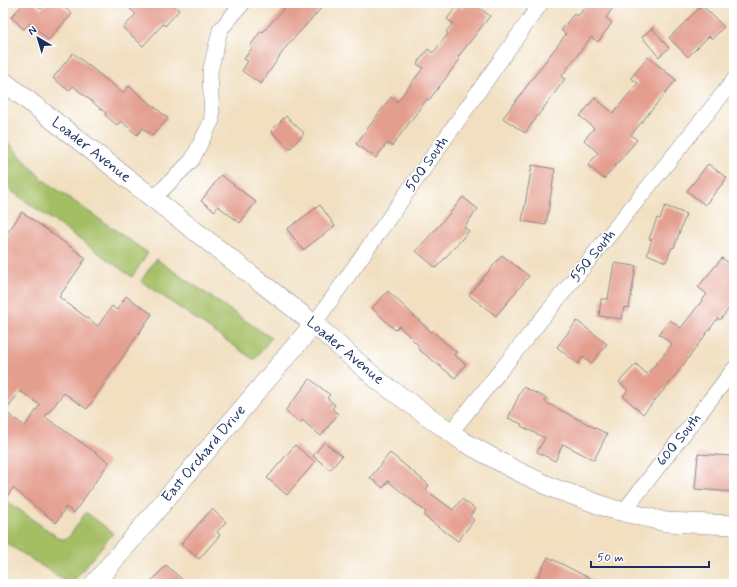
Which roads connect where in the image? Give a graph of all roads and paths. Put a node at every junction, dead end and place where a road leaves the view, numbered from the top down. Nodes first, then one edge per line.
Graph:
1 (243, 3) edge
2 (541, 3) edge
3 (734, 80) edge
4 (3, 81) edge
5 (153, 199) junction
6 (314, 324) junction
7 (734, 369) edge
8 (451, 432) junction
9 (624, 511) junction
10 (734, 525) edge
11 (94, 584) edge

1 - 5 street
2 - 6 street, 500 South
3 - 8 street, 550 South
4 - 5 street, Loader Avenue
5 - 6 street, Loader Avenue
6 - 8 street, Loader Avenue
6 - 11 street, East Orchard Drive
7 - 9 street, 600 South
8 - 9 street, Loader Avenue
9 - 10 street, Loader Avenue

